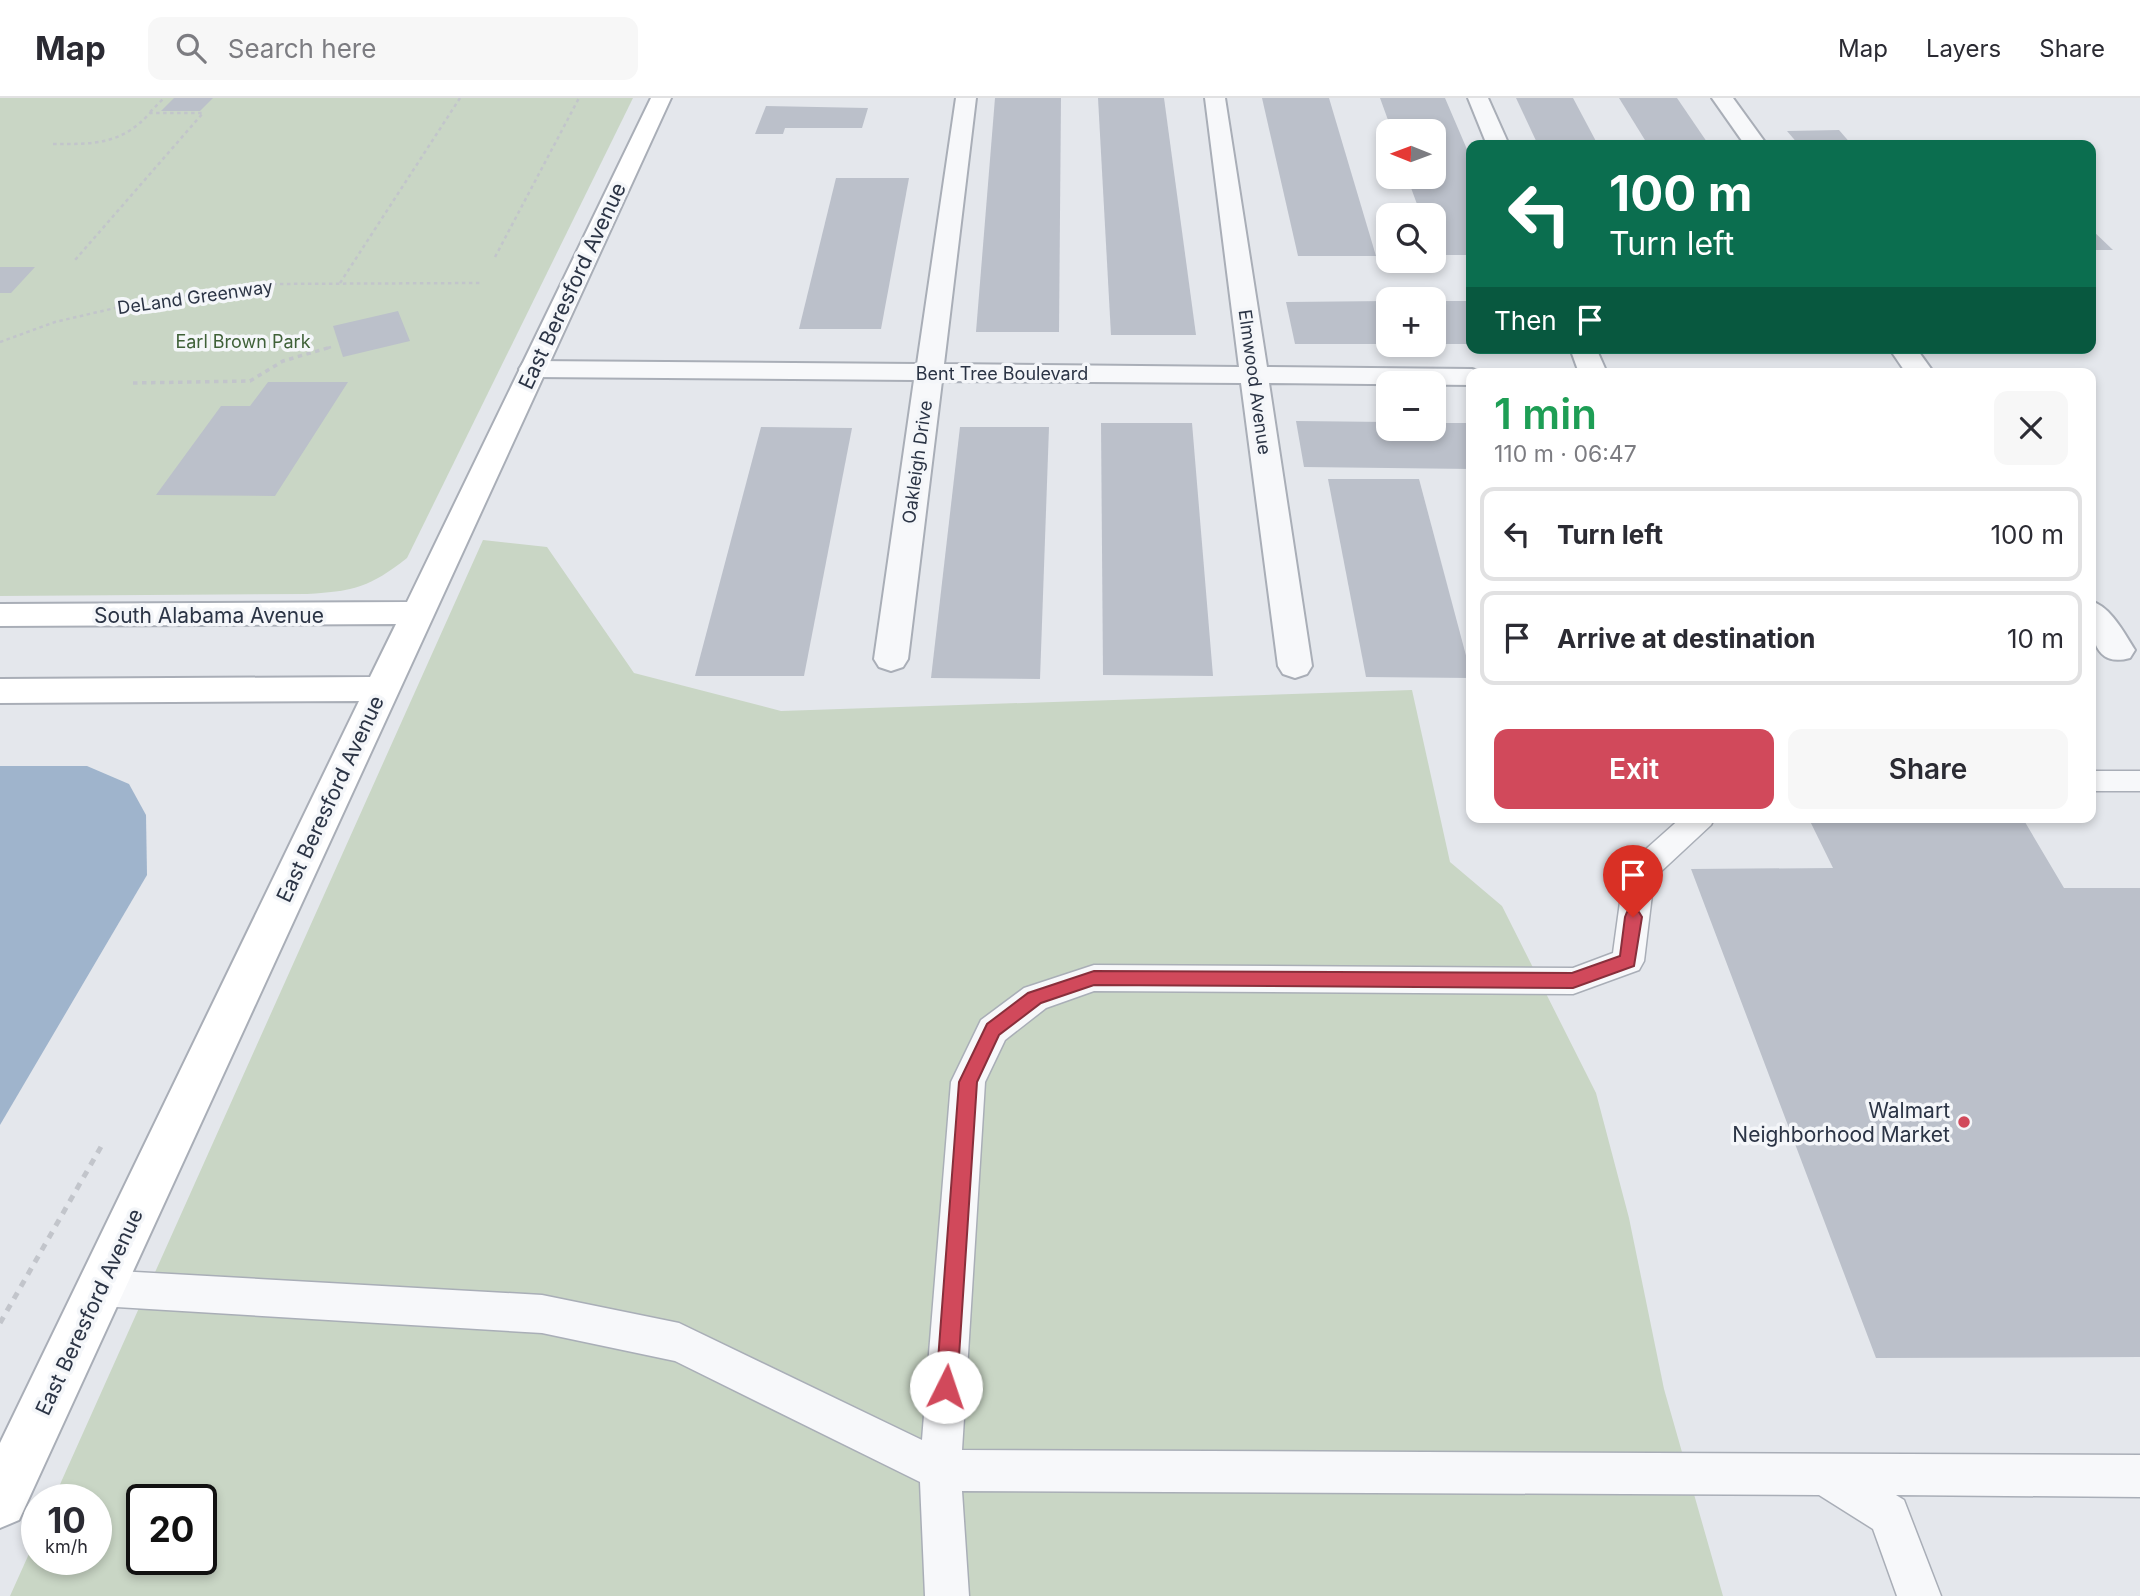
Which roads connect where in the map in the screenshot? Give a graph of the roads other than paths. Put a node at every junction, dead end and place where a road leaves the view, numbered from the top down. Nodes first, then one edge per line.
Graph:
1 (661, 98) edge
2 (966, 98) edge
3 (1215, 98) edge
4 (1478, 98) edge
5 (1722, 98) edge
6 (1496, 140) edge
7 (1752, 140) edge
8 (533, 369) junction
9 (929, 373) junction
10 (1254, 376) junction
11 (1466, 377) edge
12 (418, 613) junction
13 (0, 615) edge
14 (2096, 619) edge
15 (2118, 650) dead end
16 (891, 659) dead end
17 (1295, 666) dead end
18 (382, 690) junction
19 (0, 691) edge
20 (2140, 781) edge
21 (2096, 782) edge
22 (1694, 823) edge
23 (100, 1288) junction
24 (940, 1470) junction
25 (1825, 1474) junction
26 (2140, 1476) edge
27 (0, 1501) edge
28 (947, 1596) edge
29 (1919, 1596) edge

1 - 8 main road, East Beresford Avenue
2 - 9 street, Oakleigh Drive
3 - 10 street, Elmwood Avenue
4 - 6 street
5 - 7 street
8 - 9 street, Bent Tree Boulevard
8 - 12 main road, East Beresford Avenue
9 - 10 street, Bent Tree Boulevard
9 - 16 street, Oakleigh Drive
10 - 11 street, Bent Tree Boulevard
10 - 17 street, Elmwood Avenue
12 - 13 main road, South Alabama Avenue
12 - 18 main road, East Beresford Avenue
14 - 15 street
18 - 19 main road
18 - 23 main road, East Beresford Avenue
20 - 21 lane
22 - 24 lane
23 - 24 lane
23 - 27 main road, East Beresford Avenue
24 - 25 lane
24 - 28 lane
25 - 26 lane
25 - 29 lane

